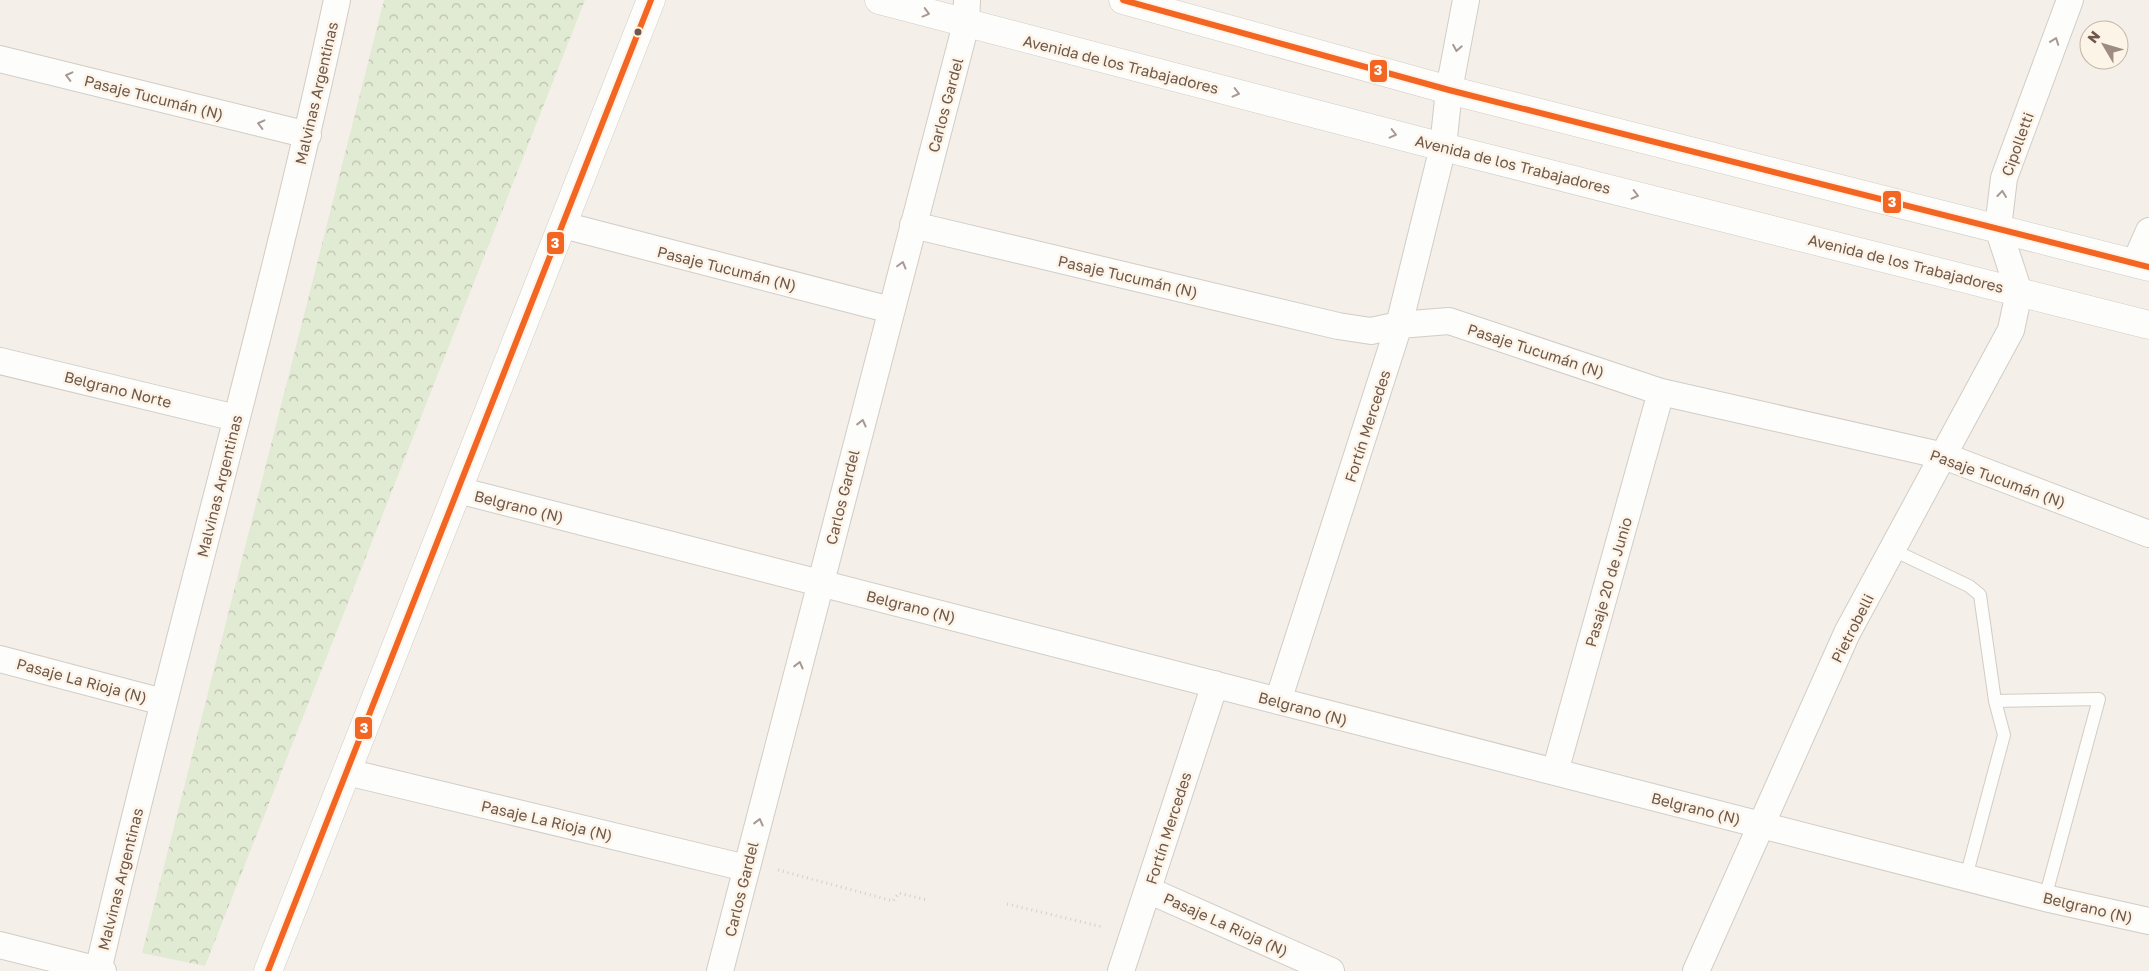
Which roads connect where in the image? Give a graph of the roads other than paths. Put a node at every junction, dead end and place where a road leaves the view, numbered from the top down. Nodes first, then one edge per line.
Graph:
1 (337, 0) edge
2 (651, 0) edge
3 (879, 0) edge
4 (1122, 0) edge
5 (1466, 0) edge
6 (2070, 0) edge
7 (966, 12) edge
8 (0, 59) edge
9 (1449, 90) junction
10 (308, 135) junction
11 (1443, 147) junction
12 (913, 225) junction
13 (563, 226) junction
14 (1998, 228) junction
15 (2149, 231) edge
16 (2142, 265) edge
17 (2019, 292) junction
18 (891, 310) junction
19 (1399, 325) junction
20 (2149, 325) edge
21 (0, 361) edge
22 (1661, 392) junction
23 (236, 418) junction
24 (1944, 456) junction
25 (458, 490) junction
26 (2149, 534) edge
27 (1894, 550) junction
28 (820, 583) junction
29 (0, 659) edge
30 (1215, 684) junction
31 (1278, 701) junction
32 (1995, 701) junction
33 (163, 702) junction
34 (347, 772) junction
35 (1555, 772) junction
36 (1763, 825) junction
37 (747, 864) junction
38 (1966, 877) junction
39 (1148, 890) junction
40 (2045, 898) junction
41 (2149, 921) edge
42 (0, 945) edge
43 (100, 971) edge
44 (268, 971) edge
45 (720, 971) edge
46 (1121, 971) edge
47 (1331, 971) edge
48 (1696, 971) edge

1 - 10 street, Malvinas Argentinas
2 - 13 street
3 -> 7 street, Avenida de los Trabajadores
4 - 9 street
5 -> 9 street, Fortín Mercedes
14 -> 6 street, Cipolletti
7 -> 11 street, Avenida de los Trabajadores
7 - 12 street, Carlos Gardel
10 -> 8 street, Pasaje Tucumán (N)
9 - 11 street, Fortín Mercedes
9 - 14 street
10 - 23 street, Malvinas Argentinas
11 -> 17 street, Avenida de los Trabajadores
11 - 19 street, Fortín Mercedes
18 -> 12 street, Carlos Gardel
12 - 19 street, Pasaje Tucumán (N)
13 - 18 street, Pasaje Tucumán (N)
13 - 25 street
14 - 16 street
14 - 17 street, Cipolletti
15 - 16 street
17 - 20 street, Avenida de los Trabajadores
17 - 24 street, Pietrobelli
28 -> 18 street, Carlos Gardel
19 - 22 street, Pasaje Tucumán (N)
19 - 31 street, Fortín Mercedes
21 - 23 street, Belgrano Norte
22 - 24 street, Pasaje Tucumán (N)
22 - 35 street, Pasaje 20 de Junio
23 - 33 street, Malvinas Argentinas
24 - 26 street, Pasaje Tucumán (N)
24 - 27 street, Pietrobelli
25 - 28 street, Belgrano (N)
25 - 34 street
27 - 32 lane
27 - 36 street, Pietrobelli
28 - 30 street, Belgrano (N)
37 -> 28 street, Carlos Gardel
29 - 33 street, Pasaje La Rioja (N)
30 - 31 street, Belgrano (N)
30 - 39 street, Fortín Mercedes
31 - 35 street, Belgrano (N)
32 - 38 lane
32 - 40 lane
33 - 43 street, Malvinas Argentinas
34 - 37 street, Pasaje La Rioja (N)
34 - 44 street
35 - 36 street, Belgrano (N)
36 - 38 street, Belgrano (N)
36 - 48 street, Pietrobelli
37 - 45 street, Carlos Gardel
38 - 40 street, Belgrano (N)
39 - 46 street, Fortín Mercedes
39 - 47 street, Pasaje La Rioja (N)
40 - 41 street, Belgrano (N)
42 - 43 street

